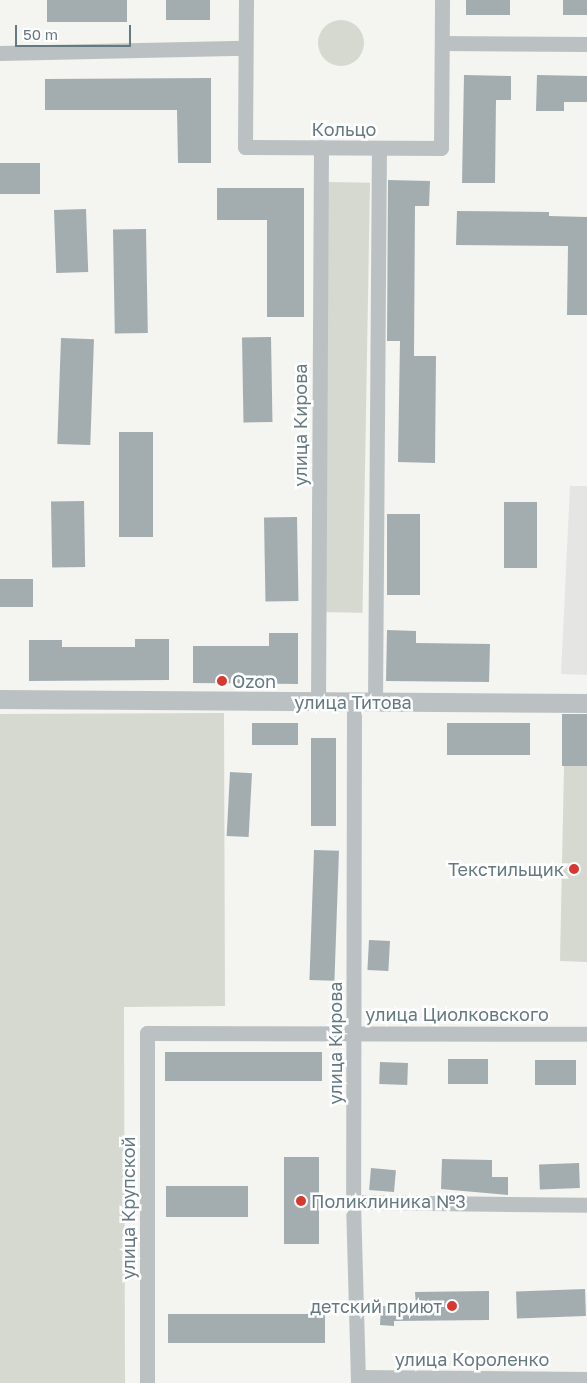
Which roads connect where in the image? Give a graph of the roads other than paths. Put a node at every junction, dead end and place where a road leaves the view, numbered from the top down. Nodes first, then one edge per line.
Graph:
1 (246, 0) edge
2 (442, 0) edge
3 (442, 43) junction
4 (587, 44) edge
5 (246, 48) junction
6 (0, 53) edge
7 (321, 148) junction
8 (379, 148) junction
9 (0, 699) edge
10 (375, 702) junction
11 (587, 702) edge
12 (318, 703) junction
13 (354, 703) junction
14 (147, 1033) joint
15 (354, 1033) junction
16 (587, 1034) edge
17 (353, 1202) junction
18 (587, 1205) edge
19 (587, 1379) edge
20 (358, 1380) edge
21 (147, 1383) edge

1 - 5 street, Кольцо
2 - 3 street, Кольцо
3 - 4 street
3 - 8 street, Кольцо
5 - 6 street
5 - 7 street, Кольцо
7 - 8 street, Кольцо
7 - 12 street, улица Кирова
8 - 10 street
9 - 12 street, улица Титова
10 - 11 street, улица Титова
10 - 13 street, улица Титова
12 - 13 street, улица Титова
13 - 15 street, улица Кирова
14 - 15 street, улица Циолковского
14 - 21 street, улица Крупской
15 - 16 street, улица Циолковского
15 - 17 street, улица Кирова
17 - 18 street
17 - 20 street, улица Кирова
19 - 20 street, улица Короленко

